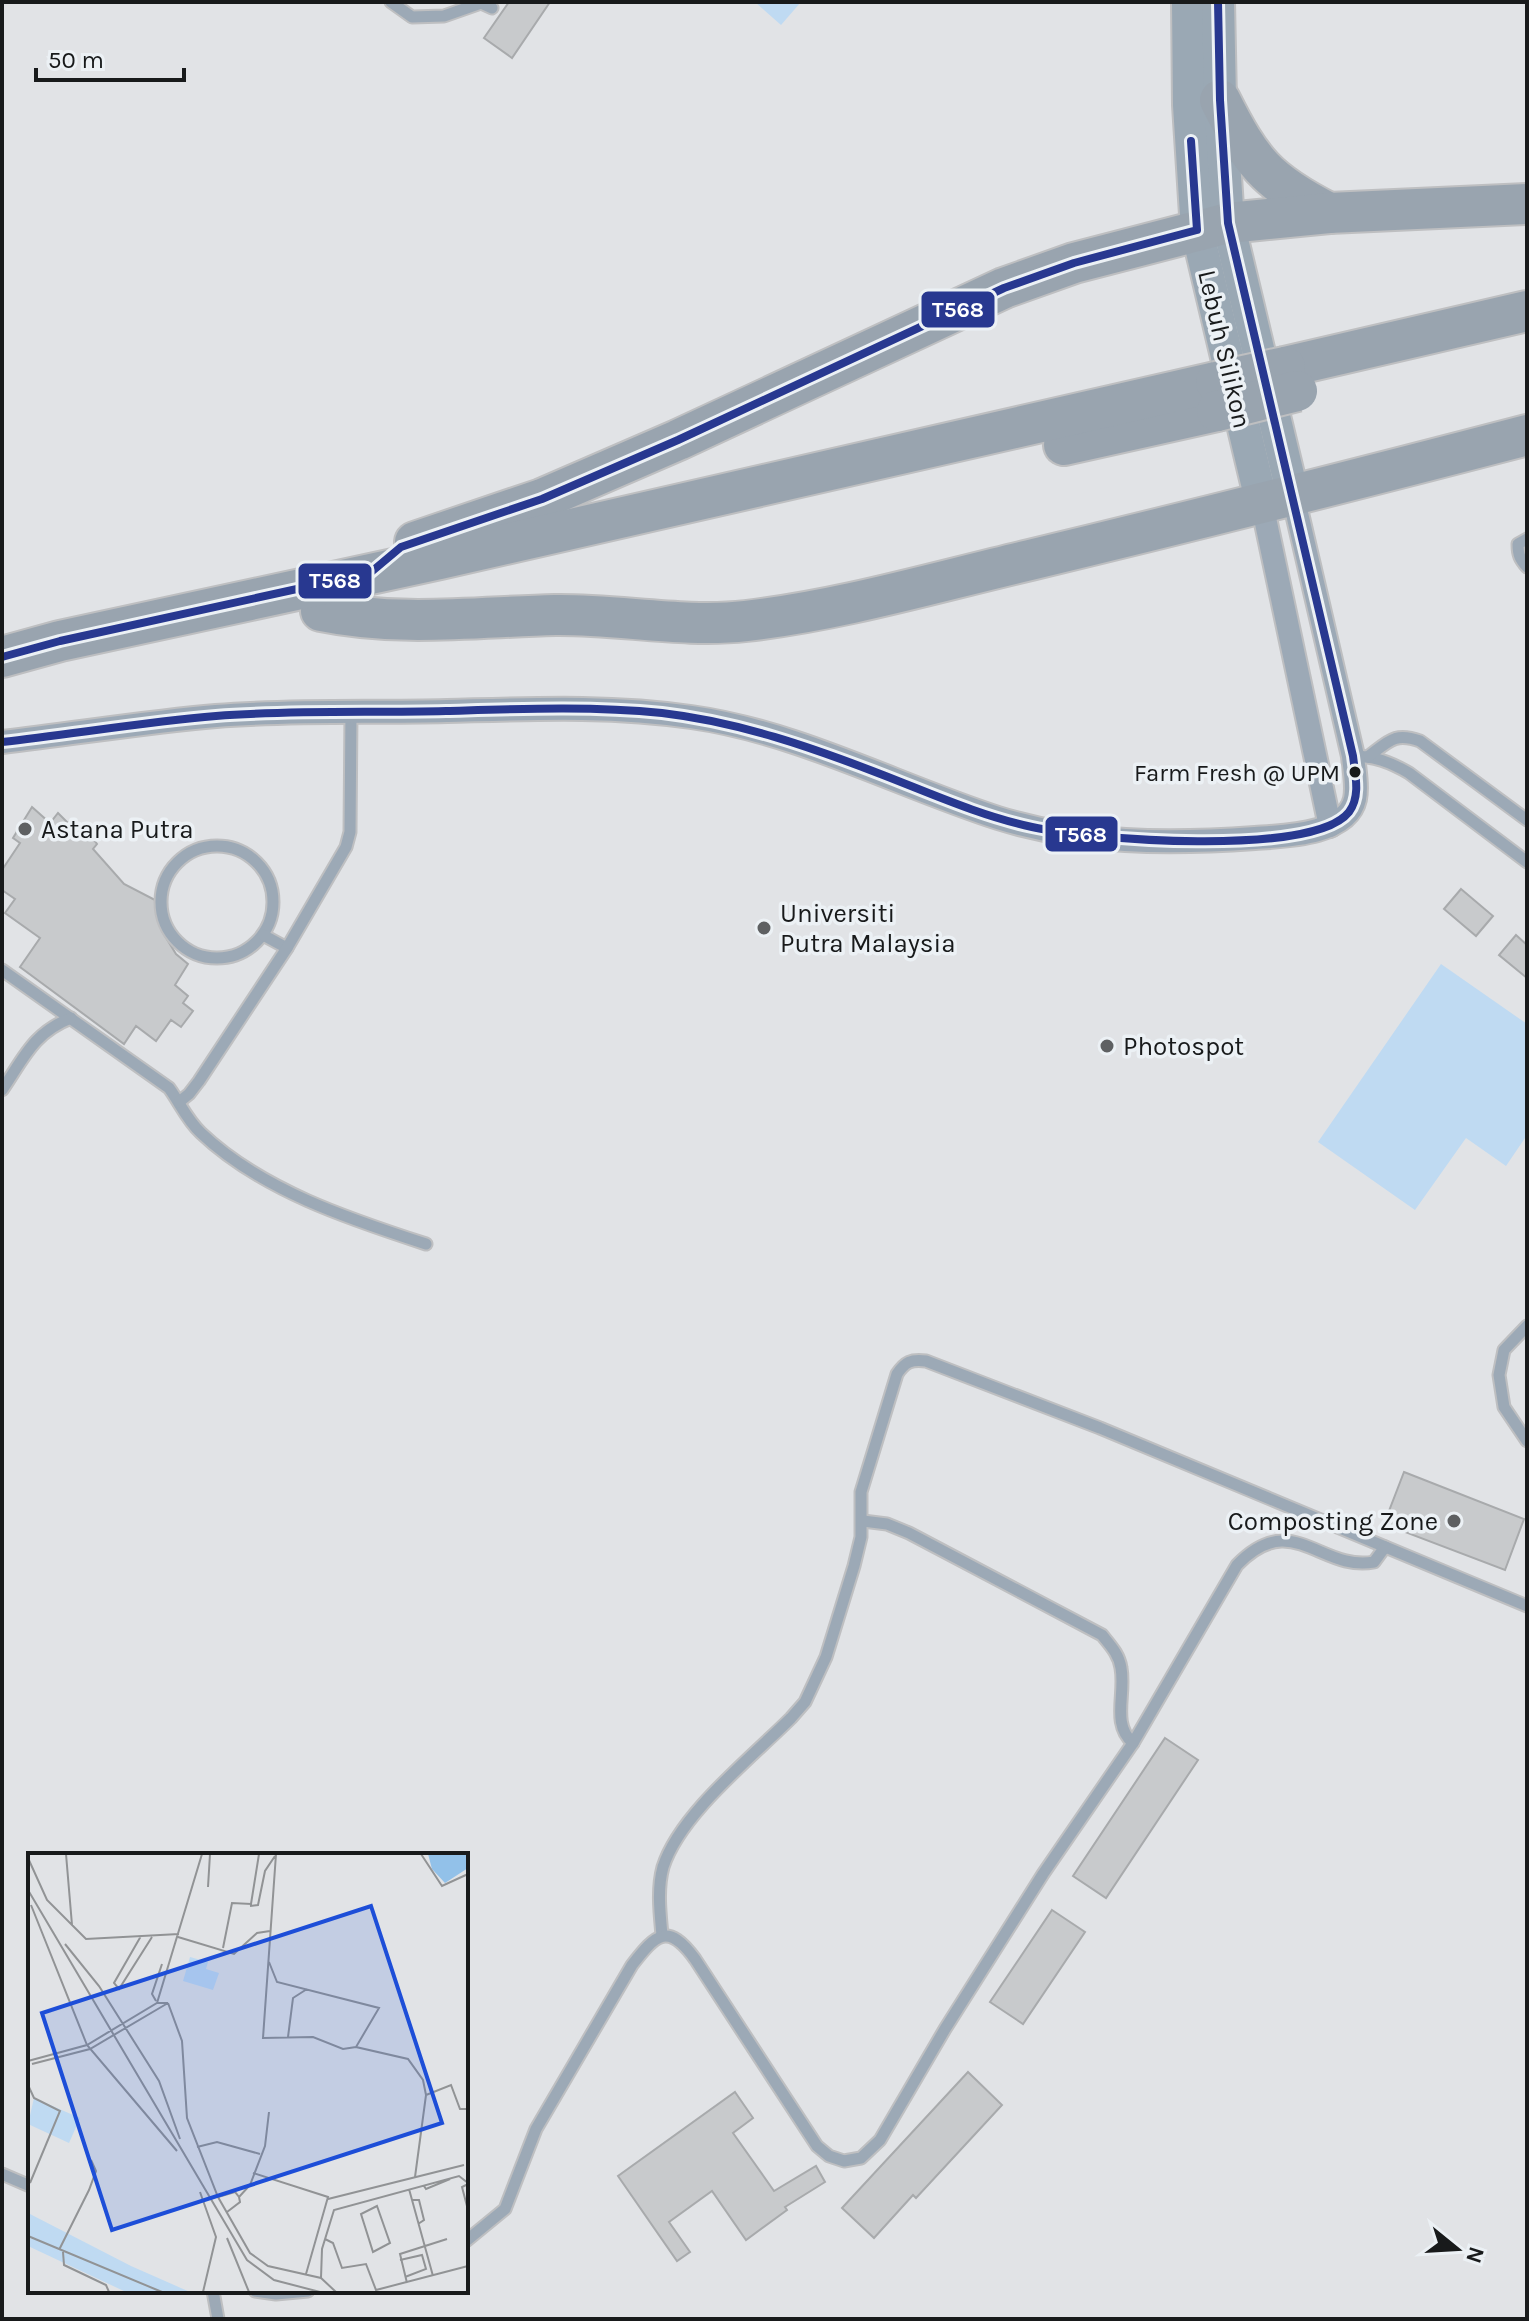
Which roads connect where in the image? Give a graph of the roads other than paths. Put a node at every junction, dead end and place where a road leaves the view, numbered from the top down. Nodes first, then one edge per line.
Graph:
1 (391, 2) edge
2 (1188, 2) edge
3 (1218, 2) edge
4 (492, 8) dead end
5 (1220, 100) junction
6 (1527, 204) edge
7 (1329, 213) junction
8 (1213, 226) junction
9 (1527, 311) edge
10 (1527, 339) edge
11 (1291, 379) junction
12 (1216, 396) junction
13 (1527, 435) edge
14 (1278, 500) junction
15 (1527, 539) edge
16 (1527, 567) edge
17 (370, 573) junction
18 (321, 611) junction
19 (2, 636) edge
20 (60, 641) junction
21 (2, 657) edge
22 (2, 682) edge
23 (351, 713) junction
24 (2, 742) edge
25 (1361, 756) junction
26 (1527, 820) edge
27 (1330, 826) junction
28 (1527, 862) edge
29 (263, 935) junction
30 (287, 948) junction
31 (2, 970) edge
32 (71, 1018) junction
33 (2, 1090) edge
34 (179, 1102) junction
35 (426, 1244) dead end
36 (1527, 1326) edge
37 (1527, 1441) edge
38 (863, 1521) junction
39 (1385, 1547) junction
40 (1527, 1606) edge
41 (1133, 1743) junction
42 (662, 1935) junction
43 (2, 2174) edge
44 (28, 2185) edge
45 (468, 2239) edge
46 (213, 2293) edge
47 (218, 2319) edge

1 - 4 lane
2 - 8 street, Lebuh Silikon
3 - 5 street, Lebuh Silikon
5 - 7 highway
5 - 8 street, Lebuh Silikon
6 - 7 highway
7 - 8 highway
8 - 14 street, Lebuh Silikon
8 - 17 highway
9 - 11 highway
10 - 11 highway
11 - 12 highway, bridge
12 - 17 highway
12 - 18 highway
13 - 14 highway
14 - 18 highway
14 - 25 street
14 - 27 street
15 - 16 lane
17 - 20 highway
18 - 22 highway
19 - 20 highway
20 - 21 highway
23 - 24 street
23 - 27 street
23 - 30 lane
25 - 26 lane
25 - 27 street
25 - 28 lane
29 - 29 lane
29 - 30 lane
30 - 34 lane
31 - 32 lane
32 - 33 lane
32 - 34 lane
34 - 35 lane
36 - 37 lane
38 - 39 lane
38 - 41 lane
38 - 42 lane
39 - 40 lane
39 - 41 lane
41 - 42 lane
42 - 45 lane
43 - 44 lane
46 - 47 lane

